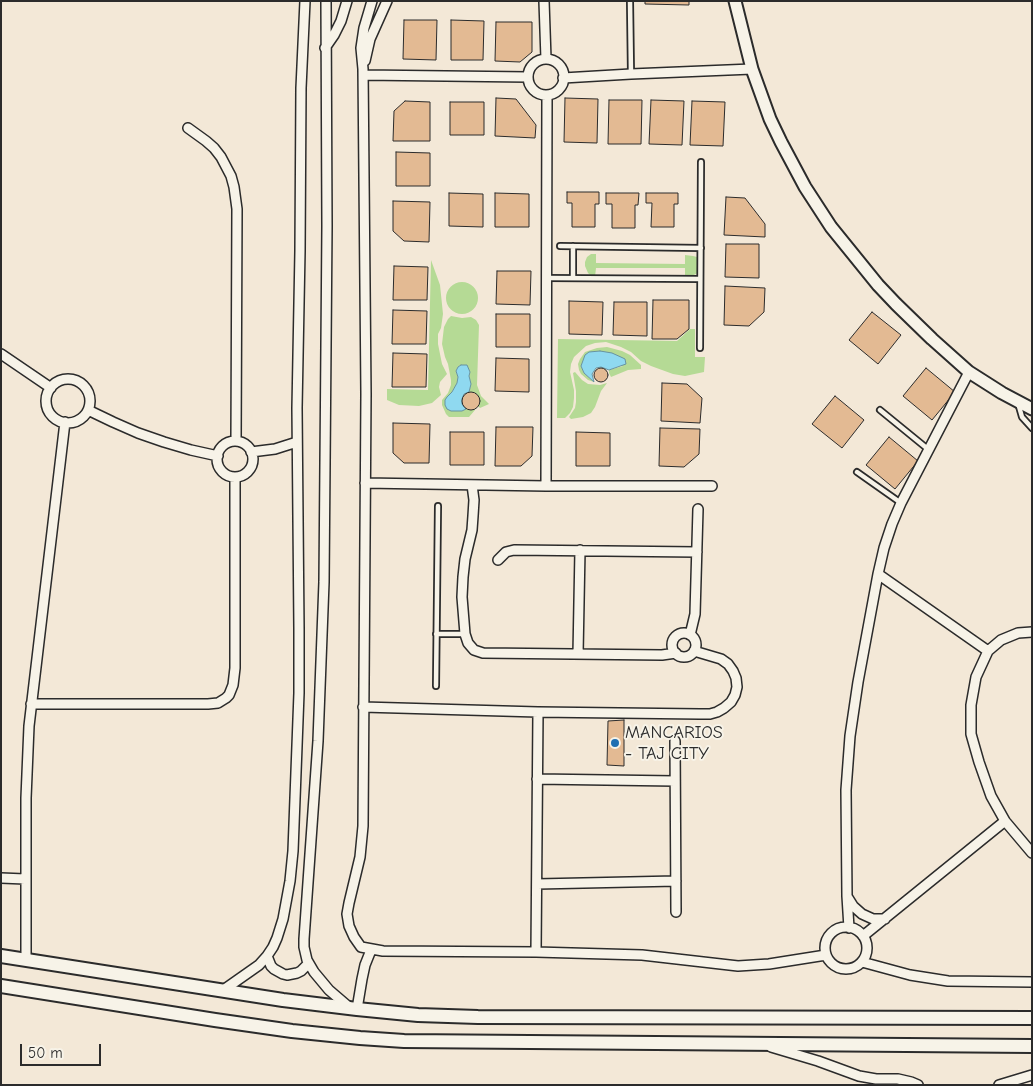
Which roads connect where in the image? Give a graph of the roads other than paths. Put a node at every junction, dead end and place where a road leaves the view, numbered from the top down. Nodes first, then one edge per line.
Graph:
1 (304, 1) edge
2 (326, 1) edge
3 (347, 1) edge
4 (372, 1) edge
5 (387, 1) edge
6 (544, 1) edge
7 (630, 1) edge
8 (735, 1) edge
9 (325, 48) junction
10 (546, 60) junction
11 (752, 69) junction
12 (363, 72) junction
13 (631, 74) junction
14 (528, 77) junction
15 (563, 78) junction
16 (547, 95) junction
17 (188, 128) dead end
18 (701, 162) dead end
19 (560, 246) dead end
20 (573, 246) junction
21 (701, 248) junction
22 (547, 278) junction
23 (573, 278) junction
24 (700, 279) junction
25 (700, 348) dead end
26 (1, 354) edge
27 (969, 372) junction
28 (51, 388) junction
29 (1018, 402) junction
30 (1032, 409) edge
31 (88, 410) junction
32 (880, 410) dead end
33 (65, 422) junction
34 (1032, 428) edge
35 (236, 441) junction
36 (298, 442) junction
37 (929, 450) junction
38 (251, 452) junction
39 (218, 456) junction
40 (857, 472) dead end
41 (234, 477) junction
42 (366, 483) junction
43 (472, 485) junction
44 (546, 486) junction
45 (712, 486) dead end
46 (901, 503) junction
47 (438, 506) dead end
48 (698, 509) dead end
49 (580, 550) junction
50 (697, 552) junction
51 (498, 560) dead end
52 (878, 574) junction
53 (1032, 632) edge
54 (436, 634) junction
55 (465, 634) junction
56 (690, 635) junction
57 (694, 651) junction
58 (988, 651) junction
59 (578, 654) junction
60 (676, 654) junction
61 (436, 686) dead end
62 (31, 704) junction
63 (363, 707) junction
64 (538, 712) junction
65 (675, 741) dead end
66 (537, 779) junction
67 (675, 781) junction
68 (1005, 821) junction
69 (1032, 853) edge
70 (1, 878) edge
71 (25, 879) junction
72 (676, 881) junction
73 (536, 884) junction
74 (847, 896) junction
75 (676, 912) dead end
76 (885, 919) junction
77 (849, 928) junction
78 (863, 936) junction
79 (372, 950) junction
80 (536, 952) junction
81 (826, 955) junction
82 (1, 956) edge
83 (267, 956) junction
84 (26, 960) junction
85 (862, 962) junction
86 (308, 964) junction
87 (1032, 982) edge
88 (1, 986) edge
89 (222, 991) junction
90 (354, 1009) junction
91 (1032, 1018) edge
92 (764, 1044) junction
93 (1032, 1046) edge
94 (1032, 1075) edge
95 (918, 1085) edge
96 (999, 1085) edge

1 - 36 street
2 - 9 street
3 - 9 street
4 - 12 street
5 - 12 street
6 - 10 street
7 - 13 lane
8 - 11 street
9 - 86 street
10 - 14 street
10 - 15 street
11 - 13 street
11 - 27 street
12 - 14 street
12 - 42 street
13 - 15 street
14 - 16 street
15 - 16 street
16 - 22 street
17 - 35 street
18 - 21 lane
19 - 20 lane
20 - 21 lane
20 - 23 lane
21 - 24 lane
22 - 23 lane
22 - 44 street
23 - 24 lane
24 - 25 lane
26 - 28 street
27 - 29 street
27 - 37 street
28 - 31 street
28 - 33 street
29 - 30 street
29 - 34 lane
31 - 33 street
31 - 39 street
32 - 37 lane
33 - 62 street
35 - 38 street
35 - 39 street
36 - 38 street
36 - 83 street
37 - 46 street
38 - 41 street
39 - 41 street
40 - 46 lane
41 - 62 street
42 - 43 street
42 - 63 street
43 - 44 street
43 - 55 street
44 - 45 street
46 - 52 street
47 - 54 lane
48 - 50 street
49 - 50 street
49 - 51 street
49 - 59 street
50 - 56 street
52 - 58 street
52 - 74 street
53 - 58 street
54 - 55 lane
54 - 61 lane
55 - 59 street
56 - 57 street
56 - 60 street
57 - 60 street
57 - 64 street
58 - 68 street
59 - 60 street
62 - 71 street
63 - 64 street
63 - 79 street
64 - 66 street
65 - 67 street
66 - 67 street
66 - 73 street
67 - 72 street
68 - 69 street
68 - 76 street
70 - 71 street
71 - 84 street
72 - 73 street
72 - 75 street
73 - 80 street
74 - 76 street
74 - 77 street
76 - 78 street
77 - 78 street
77 - 81 street
78 - 85 street
79 - 80 street
79 - 90 street
80 - 81 street
81 - 85 street
82 - 84 main road
83 - 86 street
83 - 89 street
84 - 89 main road
85 - 87 street
86 - 90 street
88 - 92 main road
89 - 90 main road
90 - 91 main road
92 - 93 main road
92 - 95 street
94 - 96 street

